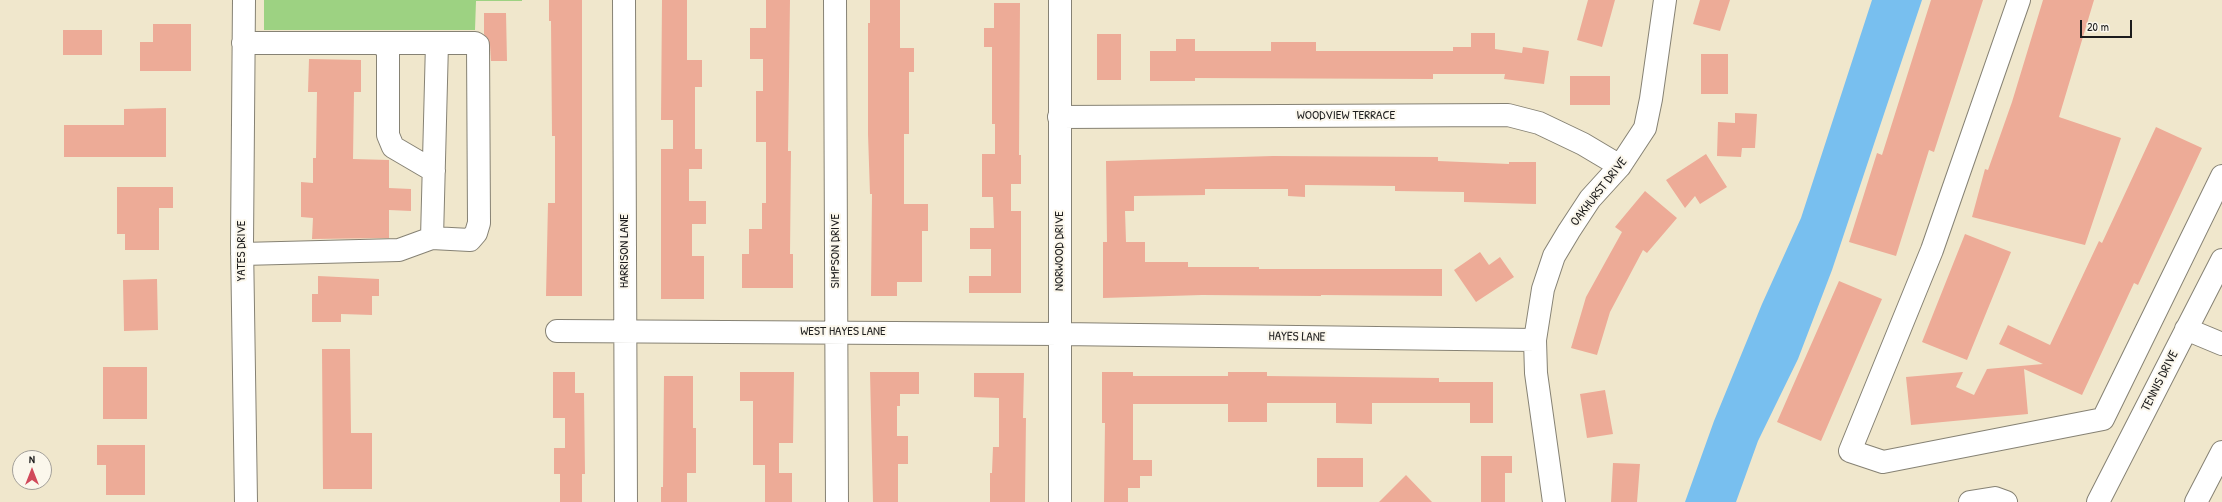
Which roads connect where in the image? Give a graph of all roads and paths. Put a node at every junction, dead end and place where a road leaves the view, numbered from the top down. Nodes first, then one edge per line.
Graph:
1 (244, 0) edge
2 (624, 0) edge
3 (834, 0) edge
4 (1060, 0) edge
5 (1665, 0) edge
6 (2018, 0) edge
7 (243, 43) junction
8 (437, 43) junction
9 (380, 44) junction
10 (1059, 117) junction
11 (1620, 166) junction
12 (434, 171) junction
13 (2222, 176) edge
14 (432, 238) junction
15 (242, 254) junction
16 (2222, 260) edge
17 (2186, 329) junction
18 (557, 331) dead end
19 (626, 332) junction
20 (836, 332) junction
21 (1060, 334) junction
22 (1535, 340) junction
23 (2222, 344) edge
24 (2103, 419) junction
25 (2128, 443) junction
26 (2222, 452) edge
27 (246, 502) edge
28 (626, 502) edge
29 (837, 502) edge
30 (1060, 502) edge
31 (1554, 502) edge
32 (1970, 502) edge
33 (2006, 502) edge
34 (2098, 502) edge
35 (2196, 502) edge

1 - 7 street, YATES DRIVE
2 - 19 street, HARRISON LANE
3 - 20 street, SIMPSON DRIVE
4 - 10 street, NORWOOD DRIVE
5 - 11 street, OAKHURST DRIVE
6 - 24 street
7 - 9 street
7 - 15 street, YATES DRIVE
8 - 9 street
8 - 12 street
8 - 14 street
9 - 12 street
10 - 11 street, WOODVIEW TERRACE
10 - 21 street, NORWOOD DRIVE
11 - 22 street, OAKHURST DRIVE
12 - 14 street
13 - 24 street
14 - 15 street
15 - 27 street, YATES DRIVE
16 - 17 street, TENNIS DRIVE
17 - 23 street
17 - 25 street, TENNIS DRIVE
18 - 19 street
19 - 20 street, WEST HAYES LANE
19 - 28 street, HARRISON LANE
20 - 21 street, WEST HAYES LANE
20 - 29 street, SIMPSON DRIVE
21 - 22 street, HAYES LANE
21 - 30 street, NORWOOD DRIVE
22 - 31 street, OAKHURST DRIVE
24 - 25 street
25 - 34 street, TENNIS DRIVE
26 - 35 street
32 - 33 street

